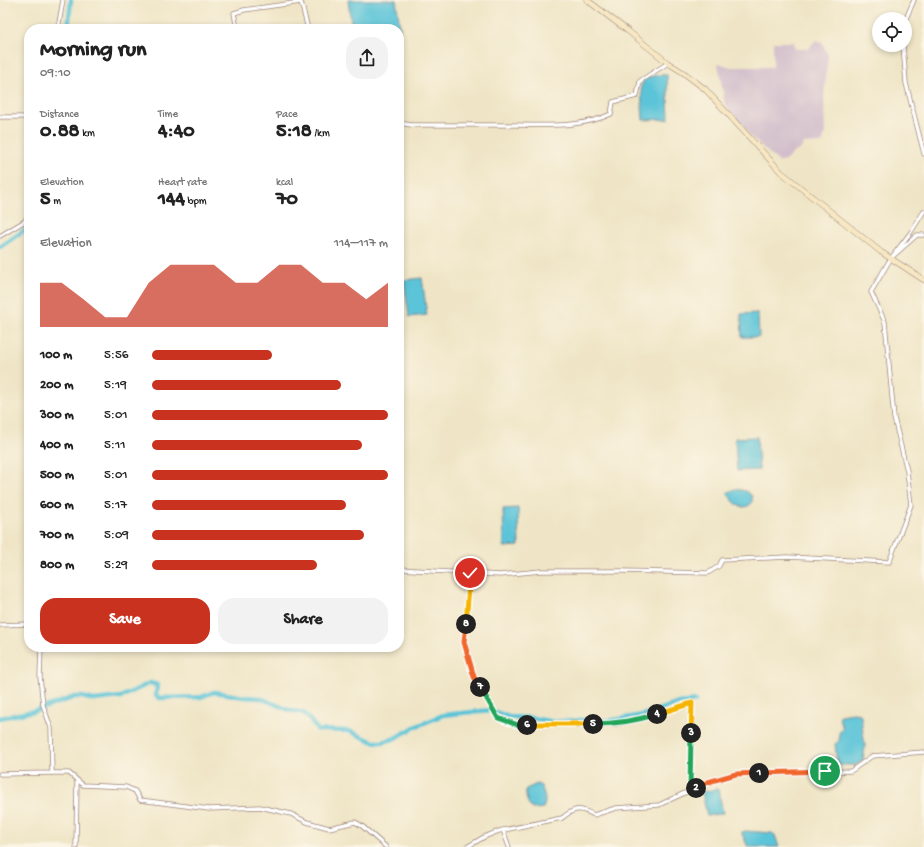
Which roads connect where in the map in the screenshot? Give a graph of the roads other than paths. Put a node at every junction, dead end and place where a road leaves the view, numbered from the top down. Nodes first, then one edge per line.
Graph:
1 (63, 0) edge
2 (303, 0) edge
3 (587, 0) edge
4 (914, 0) edge
5 (909, 12) edge
6 (59, 24) edge
7 (236, 24) edge
8 (307, 24) edge
9 (904, 52) edge
10 (668, 63) junction
11 (0, 117) edge
12 (24, 117) edge
13 (404, 124) edge
14 (924, 154) edge
15 (924, 211) edge
16 (24, 222) edge
17 (924, 235) edge
18 (0, 236) edge
19 (891, 258) junction
20 (924, 280) edge
21 (404, 569) edge
22 (470, 573) junction
23 (24, 624) edge
24 (0, 625) edge
25 (41, 652) edge
26 (924, 752) edge
27 (52, 773) junction
28 (0, 774) edge
29 (78, 780) junction
30 (690, 791) junction
31 (503, 830) junction
32 (76, 847) edge
33 (386, 847) edge
34 (467, 847) edge
35 (509, 847) edge

1 - 6 street
2 - 7 street
2 - 8 street
3 - 10 main road
4 - 5 street
9 - 14 street
10 - 13 street
10 - 19 main road
11 - 12 street
15 - 19 street
16 - 18 street
17 - 19 street
19 - 20 main road
19 - 22 street
21 - 22 street
22 - 30 street
23 - 24 street
25 - 27 street
26 - 30 street
27 - 28 street
27 - 29 street
29 - 32 street
29 - 33 street
30 - 31 street
31 - 34 street
31 - 35 street

